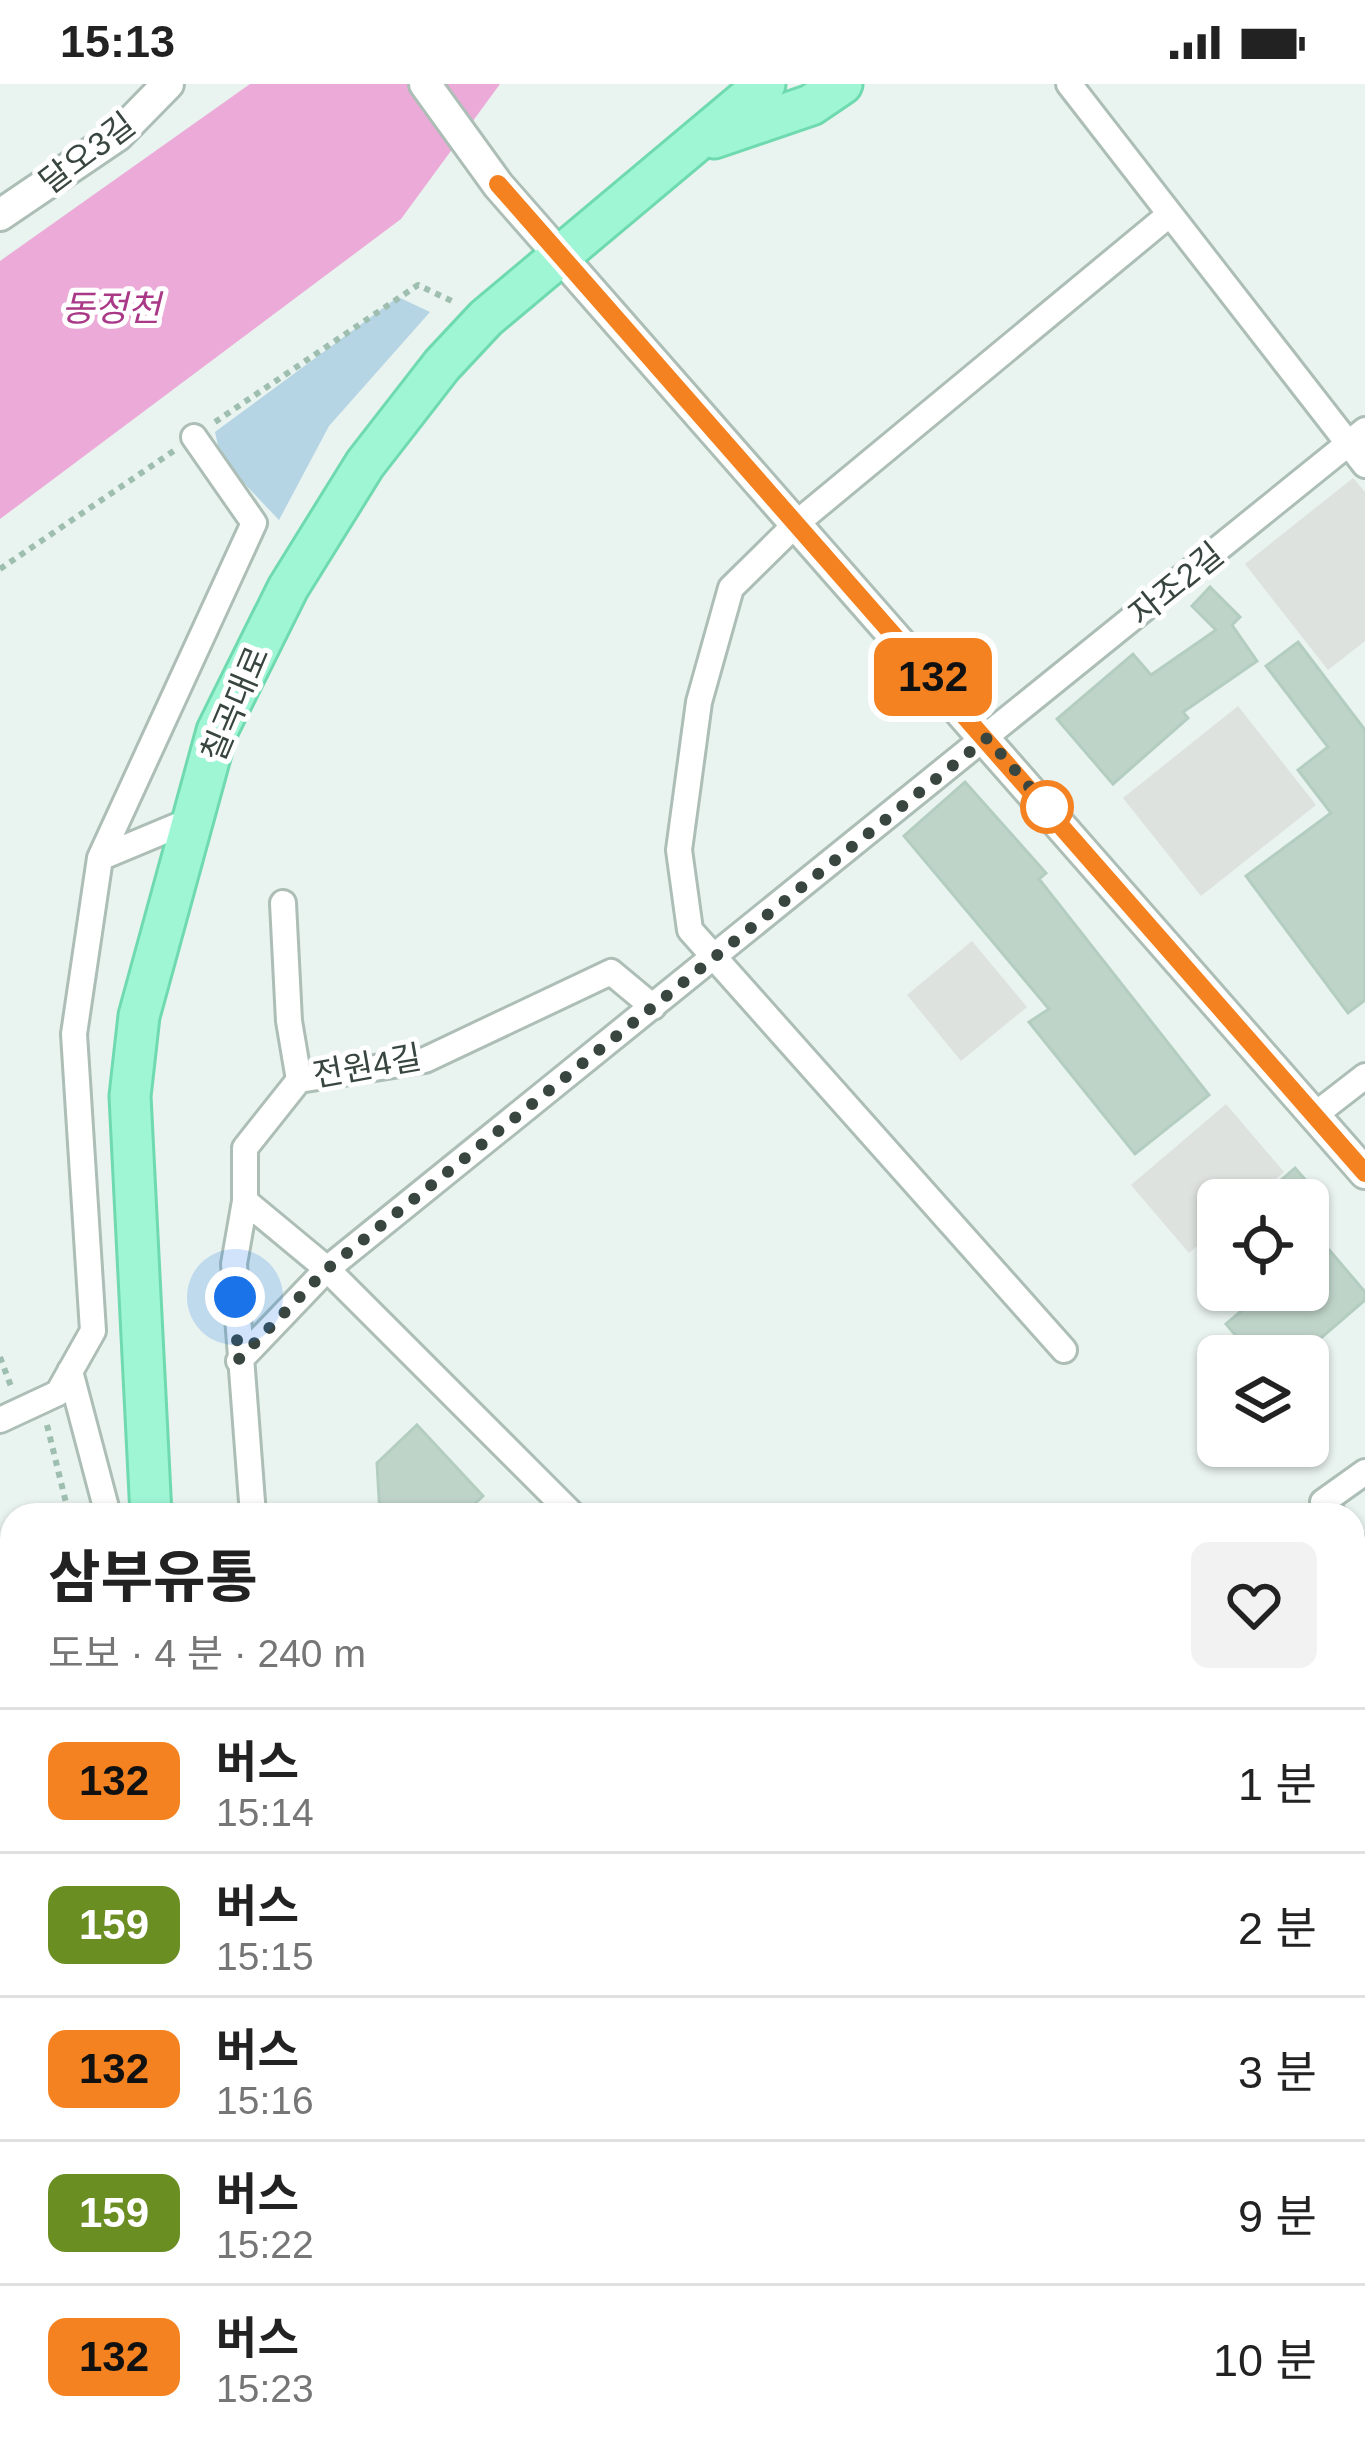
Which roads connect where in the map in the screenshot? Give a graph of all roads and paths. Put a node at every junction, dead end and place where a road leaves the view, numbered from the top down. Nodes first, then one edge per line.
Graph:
1 (168, 84) edge
2 (425, 84) edge
3 (730, 84) edge
4 (765, 84) edge
5 (842, 84) edge
6 (1069, 84) edge
7 (692, 146) junction
8 (1170, 214) junction
9 (0, 215) edge
10 (564, 256) junction
11 (486, 318) junction
12 (1357, 436) edge
13 (194, 437) junction
14 (1365, 464) edge
15 (798, 522) junction
16 (0, 569) edge
17 (987, 738) junction
18 (191, 820) junction
19 (100, 858) junction
20 (284, 903) dead end
21 (713, 959) junction
22 (653, 1007) junction
23 (1365, 1076) edge
24 (299, 1080) junction
25 (1316, 1114) junction
26 (1365, 1173) edge
27 (245, 1202) junction
28 (327, 1269) junction
29 (1064, 1350) dead end
30 (238, 1360) junction
31 (70, 1371) junction
32 (0, 1420) edge
33 (1365, 1472) edge
34 (105, 1503) edge
35 (150, 1503) edge
36 (252, 1503) edge
37 (561, 1503) edge
38 (1324, 1503) edge

1 - 9 street, 달오3길
2 - 10 street
3 - 7 main road
4 - 7 main road, 칠곡대로
5 - 7 main road
6 - 8 street
7 - 10 main road, 칠곡대로
8 - 12 street
8 - 15 street
10 - 11 main road, 칠곡대로
10 - 15 street
11 - 13 path
11 - 18 main road, 칠곡대로
12 - 14 street
12 - 17 street, 자조2길
13 - 16 path
13 - 19 street
15 - 17 street
15 - 21 street
17 - 21 street
17 - 25 street
18 - 19 street
18 - 35 main road, 칠곡대로
19 - 31 street
20 - 24 street, 전원4길
21 - 22 street
21 - 29 street
22 - 24 street, 전원4길
22 - 28 street
23 - 25 street
24 - 27 street
25 - 26 street
27 - 28 street
27 - 30 street
28 - 30 street
28 - 37 street
30 - 36 street
31 - 32 street
31 - 34 street
33 - 38 street

